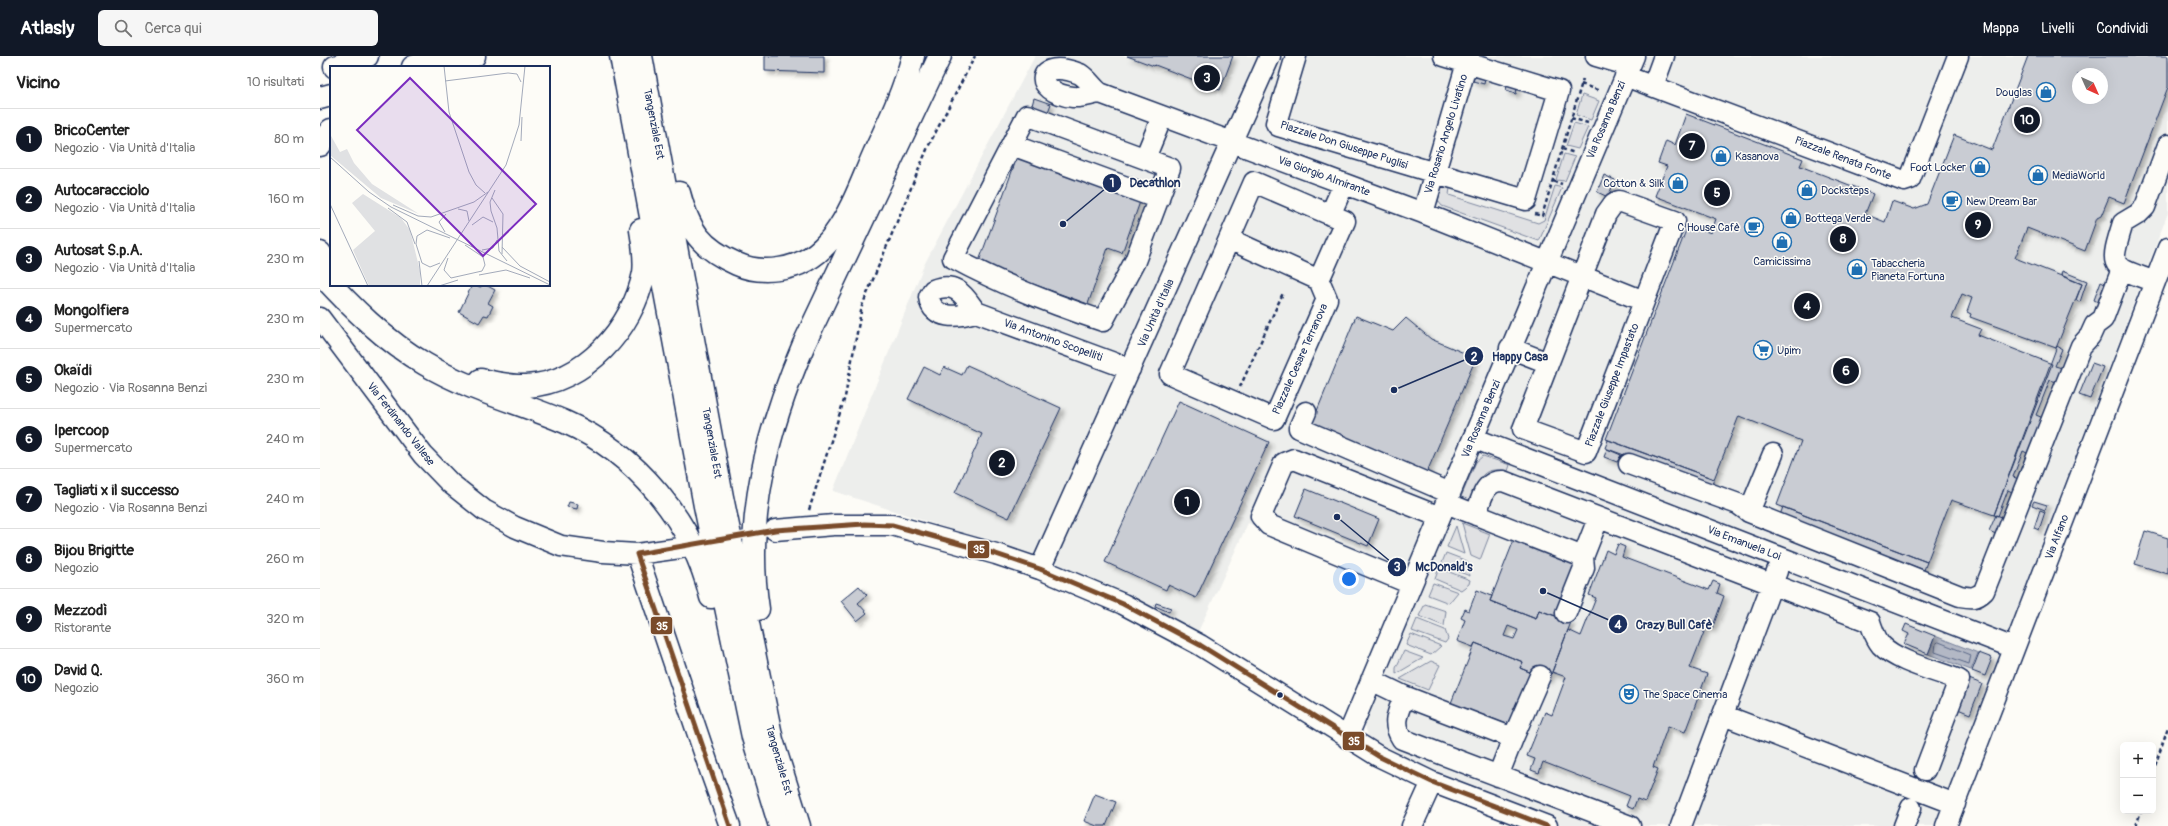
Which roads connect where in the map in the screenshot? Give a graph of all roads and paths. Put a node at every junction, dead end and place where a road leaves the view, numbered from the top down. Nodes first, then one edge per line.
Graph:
1 (367, 56) edge
2 (445, 56) edge
3 (474, 56) edge
4 (621, 56) edge
5 (641, 56) edge
6 (913, 56) edge
7 (940, 56) edge
8 (975, 56) edge
9 (1270, 56) edge
10 (1296, 56) edge
11 (1444, 56) edge
12 (1596, 56) edge
13 (1664, 56) edge
14 (1958, 56) edge
15 (1468, 59) edge
16 (338, 66) edge
17 (416, 66) edge
18 (447, 66) edge
19 (1629, 66) edge
20 (330, 68) edge
21 (320, 72) edge
22 (1581, 84) dead end
23 (637, 86) junction
24 (1653, 86) junction
25 (1605, 92) dead end
26 (1100, 93) dead end
27 (330, 95) edge
28 (320, 98) edge
29 (1162, 116) junction
30 (1571, 118) dead end
31 (644, 121) junction
32 (1591, 124) dead end
33 (330, 131) edge
34 (1232, 142) junction
35 (320, 145) edge
36 (1012, 145) junction
37 (2168, 145) edge
38 (1562, 149) dead end
39 (1578, 154) dead end
40 (1145, 158) junction
41 (1316, 173) junction
42 (1434, 173) junction
43 (1553, 181) dead end
44 (1344, 184) junction
45 (1565, 185) dead end
46 (1159, 198) junction
47 (1303, 203) junction
48 (1423, 213) junction
49 (1330, 215) junction
50 (1229, 239) junction
51 (2168, 248) edge
52 (320, 253) edge
53 (1546, 261) junction
54 (330, 268) edge
55 (2122, 269) junction
56 (320, 273) edge
57 (1581, 276) junction
58 (1319, 280) junction
59 (2155, 282) junction
60 (330, 283) edge
61 (333, 286) edge
62 (346, 286) edge
63 (1283, 293) dead end
64 (1644, 301) junction
65 (1056, 305) junction
66 (976, 312) dead end
67 (320, 318) edge
68 (1043, 336) junction
69 (1510, 348) junction
70 (1548, 363) junction
71 (1130, 369) junction
72 (1234, 402) junction
73 (1306, 412) dead end
74 (1473, 438) junction
75 (1773, 454) dead end
76 (1629, 464) dead end
77 (1445, 505) junction
78 (1750, 512) junction
79 (1476, 515) junction
80 (1598, 519) junction
81 (804, 527) junction
82 (775, 530) dead end
83 (680, 548) dead end
84 (637, 554) junction
85 (1583, 557) junction
86 (1782, 558) junction
87 (1040, 569) junction
88 (1411, 584) junction
89 (1772, 584) junction
90 (1566, 613) dead end
91 (2014, 648) junction
92 (1540, 676) dead end
93 (1371, 680) junction
94 (1404, 696) junction
95 (1722, 715) junction
96 (2168, 728) edge
97 (762, 738) junction
98 (1347, 738) junction
99 (1514, 738) junction
100 (2156, 763) edge
101 (1925, 770) dead end
102 (1498, 776) junction
103 (1432, 782) junction
104 (1955, 804) junction
105 (2140, 814) edge
106 (730, 826) edge
107 (780, 826) edge
108 (799, 826) edge
109 (1412, 826) edge
110 (1548, 826) edge
111 (1630, 826) edge
112 (1681, 826) edge
113 (1946, 826) edge
114 (2136, 826) edge

1 - 16 highway
2 - 17 highway
3 - 18 highway
4 - 23 highway, Tangenziale Est
5 - 23 highway, Tangenziale Est
6 - 31 highway
7 - 97 highway
8 - 81 path
9 - 34 street, Via Unità d'Italia
10 - 42 street, Piazzale Don Giuseppe Puglisi
11 - 15 street
12 - 19 street, Piazzale Renata Fonte
13 - 24 street
14 - 24 street, Piazzale Renata Fonte
15 - 42 street, Via Rosario Angelo Livatino
15 - 42 street
19 - 24 street, Piazzale Renata Fonte
19 - 53 street, Via Rosanna Benzi
20 - 21 highway
22 - 25 path
23 - 31 highway, Tangenziale Est
26 - 29 street, Via Giorgio Almirante
27 - 28 highway
29 - 34 street, Via Giorgio Almirante
29 - 40 street
30 - 32 path
31 - 62 highway
31 - 97 highway, Tangenziale Est
33 - 35 highway
34 - 41 street, Via Giorgio Almirante
34 - 71 street, Via Unità d'Italia
36 - 40 street
36 - 46 street
36 - 65 street
37 - 55 street
38 - 39 path
40 - 46 street
41 - 44 street, Via Giorgio Almirante
41 - 47 street
42 - 48 street, Via Rosario Angelo Livatino
43 - 45 path
44 - 48 street, Via Giorgio Almirante
44 - 49 street
46 - 65 street
47 - 49 street, Piazzale Cesare Terranova
47 - 50 street, Piazzale Cesare Terranova
48 - 53 street, Via Giorgio Almirante
49 - 58 street, Piazzale Cesare Terranova
50 - 58 street
50 - 72 street, Piazzale Cesare Terranova
51 - 59 street, Via Alfano
52 - 54 highway
53 - 57 street
53 - 69 street, Via Rosanna Benzi
55 - 59 street
55 - 78 street
56 - 60 highway
57 - 64 street
57 - 64 street, Piazzale Giuseppe Impastato
57 - 70 street, Piazzale Giuseppe Impastato
58 - 72 street, Piazzale Cesare Terranova
59 - 91 street, Via Alfano
61 - 97 highway
63 - 72 path
64 - 70 street, Piazzale Giuseppe Impastato
65 - 68 street
66 - 68 street, Via Antonino Scopelliti
67 - 84 street, Via Ferdinando Vallese
68 - 71 street, Via Antonino Scopelliti
69 - 70 street
69 - 74 street, Via Rosanna Benzi
71 - 87 street, Via Unità d'Italia
73 - 77 street
74 - 77 street, Via Rosanna Benzi
74 - 86 street, Via Emanuela Loi
75 - 78 street
76 - 78 street
77 - 79 street
77 - 88 street, Via Rosanna Benzi
77 - 88 street
79 - 80 street
79 - 85 street
80 - 85 street
80 - 89 street
81 - 82 street
81 - 87 street
83 - 84 street, Via Ferdinando Vallese
84 - 106 street
85 - 90 street
86 - 89 street
86 - 91 street, Via Emanuela Loi
87 - 98 street
88 - 93 street, Via Rosanna Benzi
89 - 95 street
89 - 101 street
91 - 104 street, Via Alfano
92 - 99 street
93 - 94 street
93 - 98 street, Via Rosanna Benzi
94 - 99 street
94 - 102 street
95 - 104 street
95 - 112 street
96 - 100 path
97 - 107 highway, Tangenziale Est
97 - 108 highway, Tangenziale Est
98 - 103 street
99 - 102 street
102 - 111 street
103 - 109 street
103 - 110 street
104 - 113 street, Via Alfano
105 - 114 path

